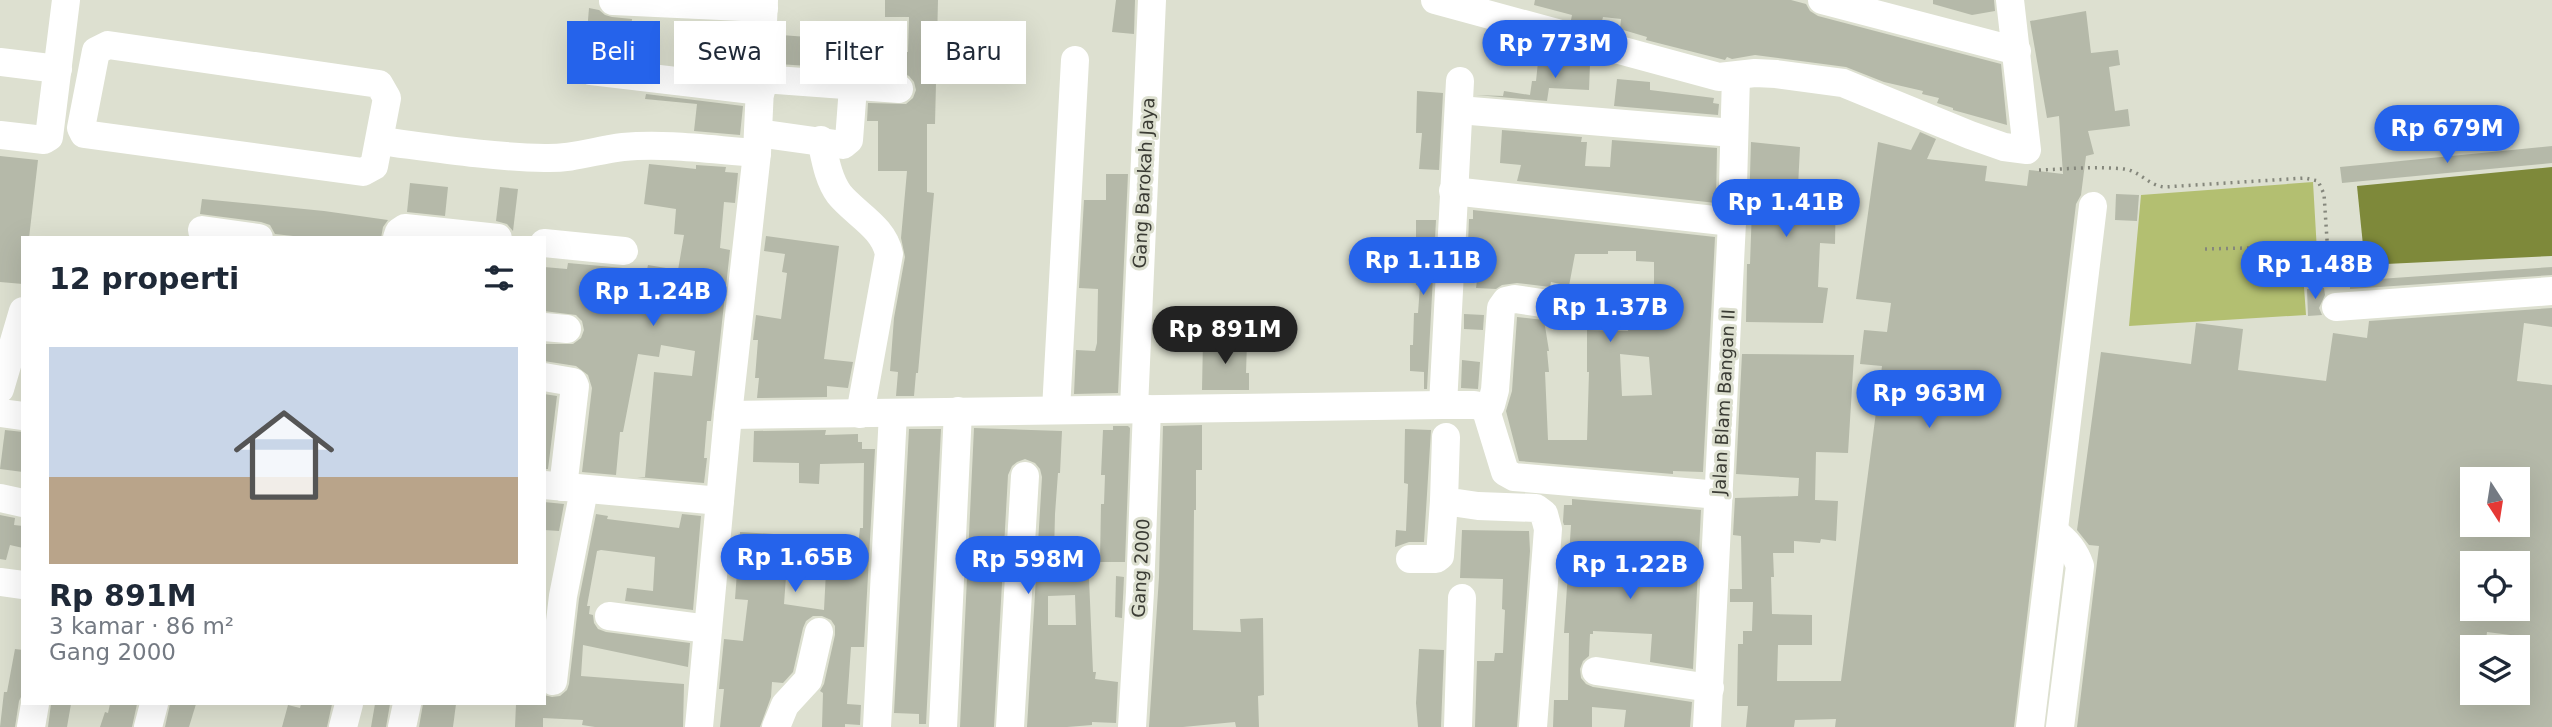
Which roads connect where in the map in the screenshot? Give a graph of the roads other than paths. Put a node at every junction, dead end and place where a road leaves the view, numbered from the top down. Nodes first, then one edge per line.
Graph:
1 (66, 0) edge
2 (1152, 0) edge
3 (1435, 0) edge
4 (1822, 0) edge
5 (2010, 0) edge
6 (613, 1) edge
7 (764, 4) edge
8 (2017, 51) junction
9 (1075, 60) dead end
10 (0, 62) edge
11 (58, 69) junction
12 (660, 77) edge
13 (1460, 81) dead end
14 (761, 85) junction
15 (1735, 85) junction
16 (853, 87) junction
17 (899, 89) dead end
18 (1459, 110) junction
19 (1732, 133) junction
20 (0, 135) edge
21 (821, 140) junction
22 (380, 141) junction
23 (757, 143) junction
24 (1453, 191) junction
25 (2093, 206) dead end
26 (1731, 222) junction
27 (202, 230) dead end
28 (245, 236) edge
29 (398, 236) edge
30 (479, 236) edge
31 (546, 243) edge
32 (624, 251) dead end
33 (2552, 291) edge
34 (2336, 307) road end
35 (1615, 314) dead end
36 (21, 321) edge
37 (546, 377) edge
38 (0, 389) edge
39 (1443, 404) junction
40 (1485, 407) junction
41 (1141, 409) junction
42 (1056, 410) junction
43 (958, 411) junction
44 (0, 413) edge
45 (860, 414) junction
46 (893, 414) junction
47 (743, 415) junction
48 (21, 416) edge
49 (1446, 437) dead end
50 (1026, 476) dead end
51 (564, 488) edge
52 (1720, 495) junction
53 (0, 498) edge
54 (1444, 500) junction
55 (720, 501) junction
56 (21, 503) edge
57 (2054, 532) junction
58 (1410, 559) dead end
59 (0, 582) edge
60 (21, 585) edge
61 (1462, 598) dead end
62 (609, 616) dead end
63 (708, 629) junction
64 (818, 632) dead end
65 (1596, 671) dead end
66 (2037, 676) junction
67 (553, 681) dead end
68 (2066, 682) junction
69 (1710, 688) junction
70 (35, 705) edge
71 (153, 705) edge
72 (349, 705) edge
73 (407, 705) edge
74 (31, 727) edge
75 (148, 727) edge
76 (343, 727) edge
77 (402, 727) edge
78 (699, 727) edge
79 (776, 727) edge
80 (877, 727) edge
81 (943, 727) edge
82 (1010, 727) edge
83 (1132, 727) edge
84 (1458, 727) edge
85 (1533, 727) edge
86 (1707, 727) edge
87 (2030, 727) edge
88 (2060, 727) edge

1 - 11 street
2 - 41 street, Gang Barokah Jaya
3 - 15 street
4 - 8 street
5 - 8 street
6 - 7 street
7 - 14 street
8 - 15 street
9 - 42 street
10 - 11 street
11 - 20 street
12 - 14 street
13 - 18 street
14 - 16 street
14 - 23 street
15 - 19 street, Jalan Blam Bangan II
16 - 17 street
16 - 21 street
18 - 19 street
18 - 24 street
19 - 26 street, Jalan Blam Bangan II
21 - 23 street
21 - 45 street
22 - 22 street
22 - 23 street
23 - 47 street
24 - 26 street
24 - 39 street
25 - 57 street
26 - 52 street, Jalan Blam Bangan II
27 - 28 street
29 - 30 street
31 - 32 street
33 - 34 street
35 - 40 street
36 - 38 street
37 - 51 street
39 - 40 street
39 - 41 street
40 - 52 street
41 - 42 street
41 - 83 street, Gang 2000
42 - 43 street
43 - 46 street
43 - 81 street
44 - 48 street
45 - 46 street
45 - 47 street
46 - 80 street
47 - 55 street
49 - 54 street
50 - 82 street
51 - 55 street
51 - 67 street
52 - 69 street, Jalan Blam Bangan II
53 - 56 street
54 - 58 street
54 - 85 street
55 - 63 street
57 - 66 street
57 - 68 street
59 - 60 street
61 - 84 street
62 - 63 street
63 - 78 street
64 - 79 street
65 - 69 street
66 - 68 street
66 - 87 street
68 - 88 street
69 - 86 street, Jalan Blam Bangan II
70 - 74 street
71 - 75 street
72 - 76 street
73 - 77 street

